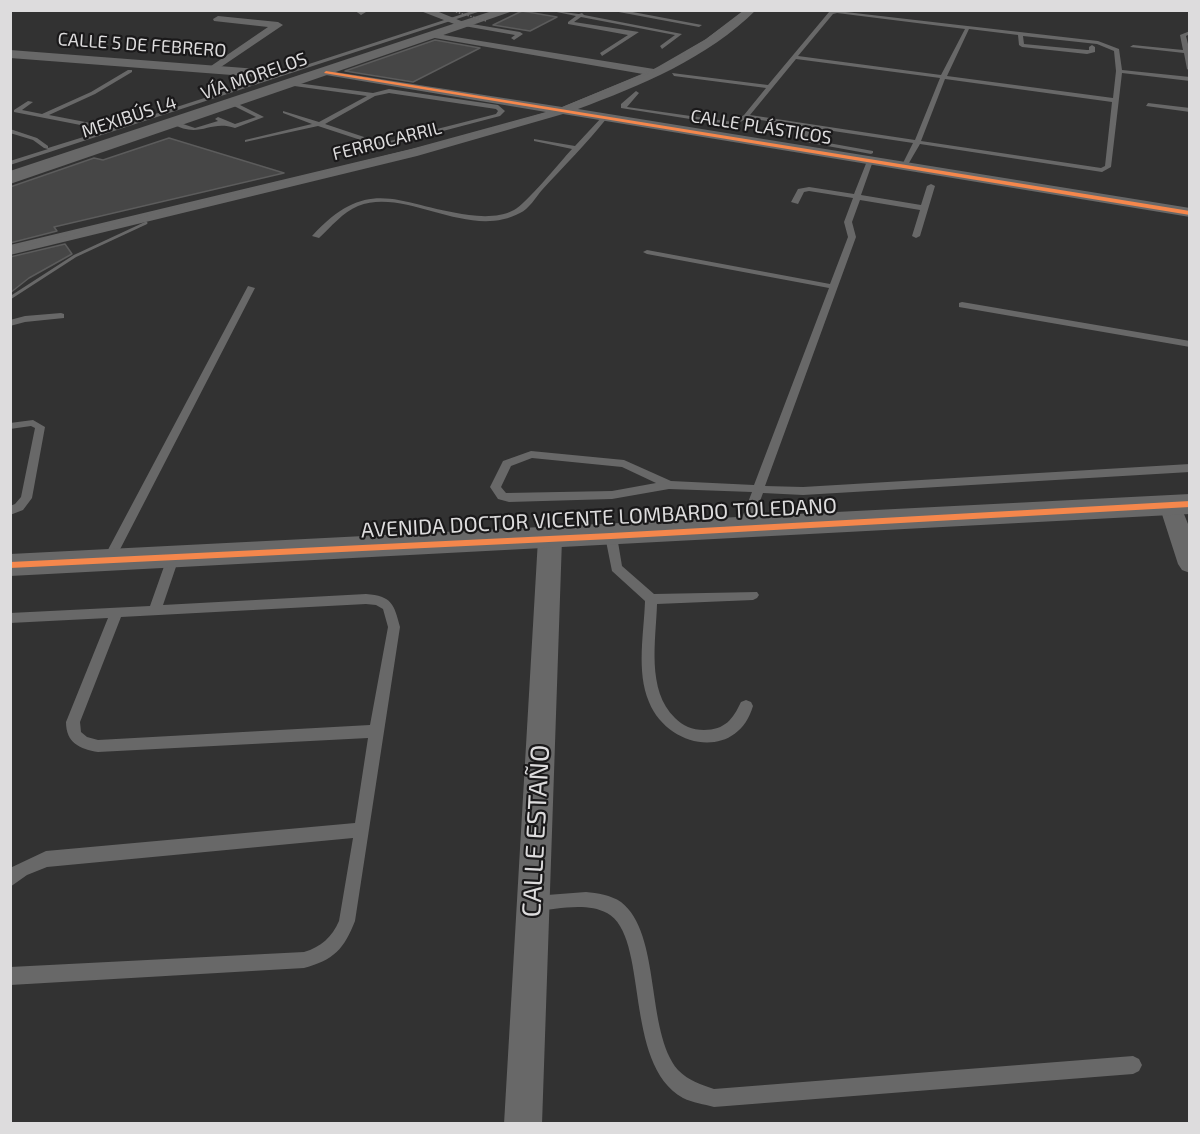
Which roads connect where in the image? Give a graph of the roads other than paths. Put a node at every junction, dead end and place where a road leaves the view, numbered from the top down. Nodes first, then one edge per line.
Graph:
1 (423, 10) edge
2 (482, 10) edge
3 (496, 10) edge
4 (510, 10) edge
5 (549, 10) edge
6 (588, 10) edge
7 (609, 10) edge
8 (751, 10) edge
9 (579, 15) junction
10 (458, 18) edge
11 (658, 18) junction
12 (218, 19) dead end
13 (699, 25) dead end
14 (646, 26) junction
15 (968, 27) junction
16 (1190, 32) edge
17 (1020, 33) junction
18 (633, 34) junction
19 (435, 35) junction
20 (514, 38) dead end
21 (662, 47) dead end
22 (1092, 47) dead end
23 (1133, 47) dead end
24 (1187, 52) junction
25 (10, 54) edge
26 (602, 54) dead end
27 (794, 57) junction
28 (215, 68) junction
29 (1190, 69) edge
30 (130, 71) dead end
31 (1119, 71) junction
32 (326, 72) junction
33 (653, 72) junction
34 (271, 74) junction
35 (674, 74) dead end
36 (943, 77) junction
37 (1190, 79) edge
38 (289, 84) junction
39 (769, 87) junction
40 (636, 93) dead end
41 (373, 95) junction
42 (1114, 100) junction
43 (30, 102) dead end
44 (1148, 105) dead end
45 (239, 106) junction
46 (1190, 110) edge
47 (561, 111) junction
48 (285, 112) dead end
49 (746, 116) junction
50 (41, 117) junction
51 (604, 118) junction
52 (223, 122) junction
53 (174, 123) junction
54 (319, 124) junction
55 (810, 126) junction
56 (106, 128) junction
57 (10, 131) edge
58 (536, 140) dead end
59 (248, 141) dead end
60 (917, 143) junction
61 (46, 147) junction
62 (574, 148) junction
63 (871, 157) junction
64 (10, 158) edge
65 (10, 163) edge
66 (904, 167) junction
67 (10, 172) edge
68 (10, 178) edge
69 (931, 186) dead end
70 (857, 197) junction
71 (795, 202) dead end
72 (924, 208) junction
73 (1190, 213) edge
74 (316, 236) dead end
75 (916, 236) dead end
76 (10, 250) edge
77 (647, 252) dead end
78 (835, 286) junction
79 (251, 288) dead end
80 (962, 305) dead end
81 (61, 316) dead end
82 (10, 322) edge
83 (1190, 344) edge
84 (10, 426) edge
85 (1190, 468) edge
86 (669, 485) junction
87 (760, 490) junction
88 (1180, 504) edge
89 (10, 512) edge
90 (744, 528) junction
91 (611, 536) junction
92 (550, 539) junction
93 (173, 558) junction
94 (108, 561) junction
95 (1190, 564) edge
96 (10, 565) edge
97 (753, 595) dead end
98 (651, 599) junction
99 (155, 610) junction
100 (117, 611) junction
101 (10, 618) edge
102 (746, 706) dead end
103 (376, 731) junction
104 (361, 830) junction
105 (10, 879) edge
106 (532, 904) junction
107 (10, 976) edge
108 (1133, 1065) dead end
109 (523, 1124) edge

1 - 10 street
2 - 10 lane, MEXIBÚS L4
3 - 10 lane, MEXIBÚS L4
4 - 10 main road, VÍA MORELOS
5 - 9 lane
6 - 9 lane
7 - 11 lane
8 - 33 street, FERROCARRIL
9 - 14 lane
9 - 18 lane
10 - 19 main road, VÍA MORELOS
10 - 20 lane
10 - 34 main road, VÍA MORELOS
10 - 65 lane, MEXIBÚS L4
10 - 67 lane, MEXIBÚS L4
11 - 13 lane
11 - 14 lane
12 - 28 street
14 - 18 lane
14 - 21 lane
15 - 17 lane
15 - 27 lane
15 - 36 lane
16 - 24 lane
17 - 22 lane
17 - 31 lane
18 - 26 lane
19 - 32 main road, VÍA MORELOS
19 - 33 street
23 - 24 lane
24 - 29 lane
25 - 28 street, CALLE 5 DE FEBRERO
27 - 36 lane
27 - 39 lane
28 - 34 street, CALLE 5 DE FEBRERO
30 - 50 lane
31 - 37 lane
31 - 42 lane
32 - 38 main road, VÍA MORELOS
32 - 47 street, CALLE PLÁSTICOS
33 - 47 street, FERROCARRIL
34 - 56 main road, VÍA MORELOS
35 - 39 lane
36 - 42 lane
36 - 60 lane
38 - 41 lane
38 - 45 main road, VÍA MORELOS
39 - 49 lane
40 - 49 lane
41 - 54 lane
41 - 54 lane
42 - 60 lane
43 - 50 lane
44 - 46 lane
45 - 52 lane
45 - 52 lane
45 - 53 main road, VÍA MORELOS
47 - 51 street, CALLE PLÁSTICOS
47 - 76 street, FERROCARRIL
48 - 54 lane
49 - 55 lane
50 - 56 lane
51 - 62 lane
51 - 63 street, CALLE PLÁSTICOS
52 - 53 lane
53 - 68 main road, VÍA MORELOS
54 - 59 lane
55 - 60 lane
55 - 63 lane
56 - 61 main road, VÍA MORELOS
57 - 61 lane
58 - 62 lane
60 - 66 lane
61 - 64 main road, VÍA MORELOS
62 - 74 lane
63 - 66 street, CALLE PLÁSTICOS
63 - 70 lane
66 - 73 street, CALLE PLÁSTICOS
69 - 72 lane
70 - 71 lane
70 - 72 lane
70 - 78 lane
72 - 75 lane
77 - 78 lane
78 - 87 lane
79 - 94 lane
80 - 83 lane
81 - 82 lane
84 - 89 lane
85 - 87 lane
86 - 86 lane
86 - 87 lane
87 - 90 lane
88 - 90 street, AVENIDA DOCTOR VICENTE LOMBARDO TOLEDANO
88 - 95 street
90 - 91 street, AVENIDA DOCTOR VICENTE LOMBARDO TOLEDANO
91 - 92 street, AVENIDA DOCTOR VICENTE LOMBARDO TOLEDANO
91 - 98 lane
92 - 93 street, AVENIDA DOCTOR VICENTE LOMBARDO TOLEDANO
92 - 106 street, CALLE ESTAÑO
93 - 94 street, AVENIDA DOCTOR VICENTE LOMBARDO TOLEDANO
93 - 99 lane
94 - 96 street, AVENIDA DOCTOR VICENTE LOMBARDO TOLEDANO
97 - 98 lane
98 - 102 lane
99 - 100 lane
99 - 103 lane
100 - 101 lane
100 - 103 lane
103 - 104 lane
104 - 105 lane
104 - 107 lane
106 - 108 lane
106 - 109 street, CALLE ESTAÑO

